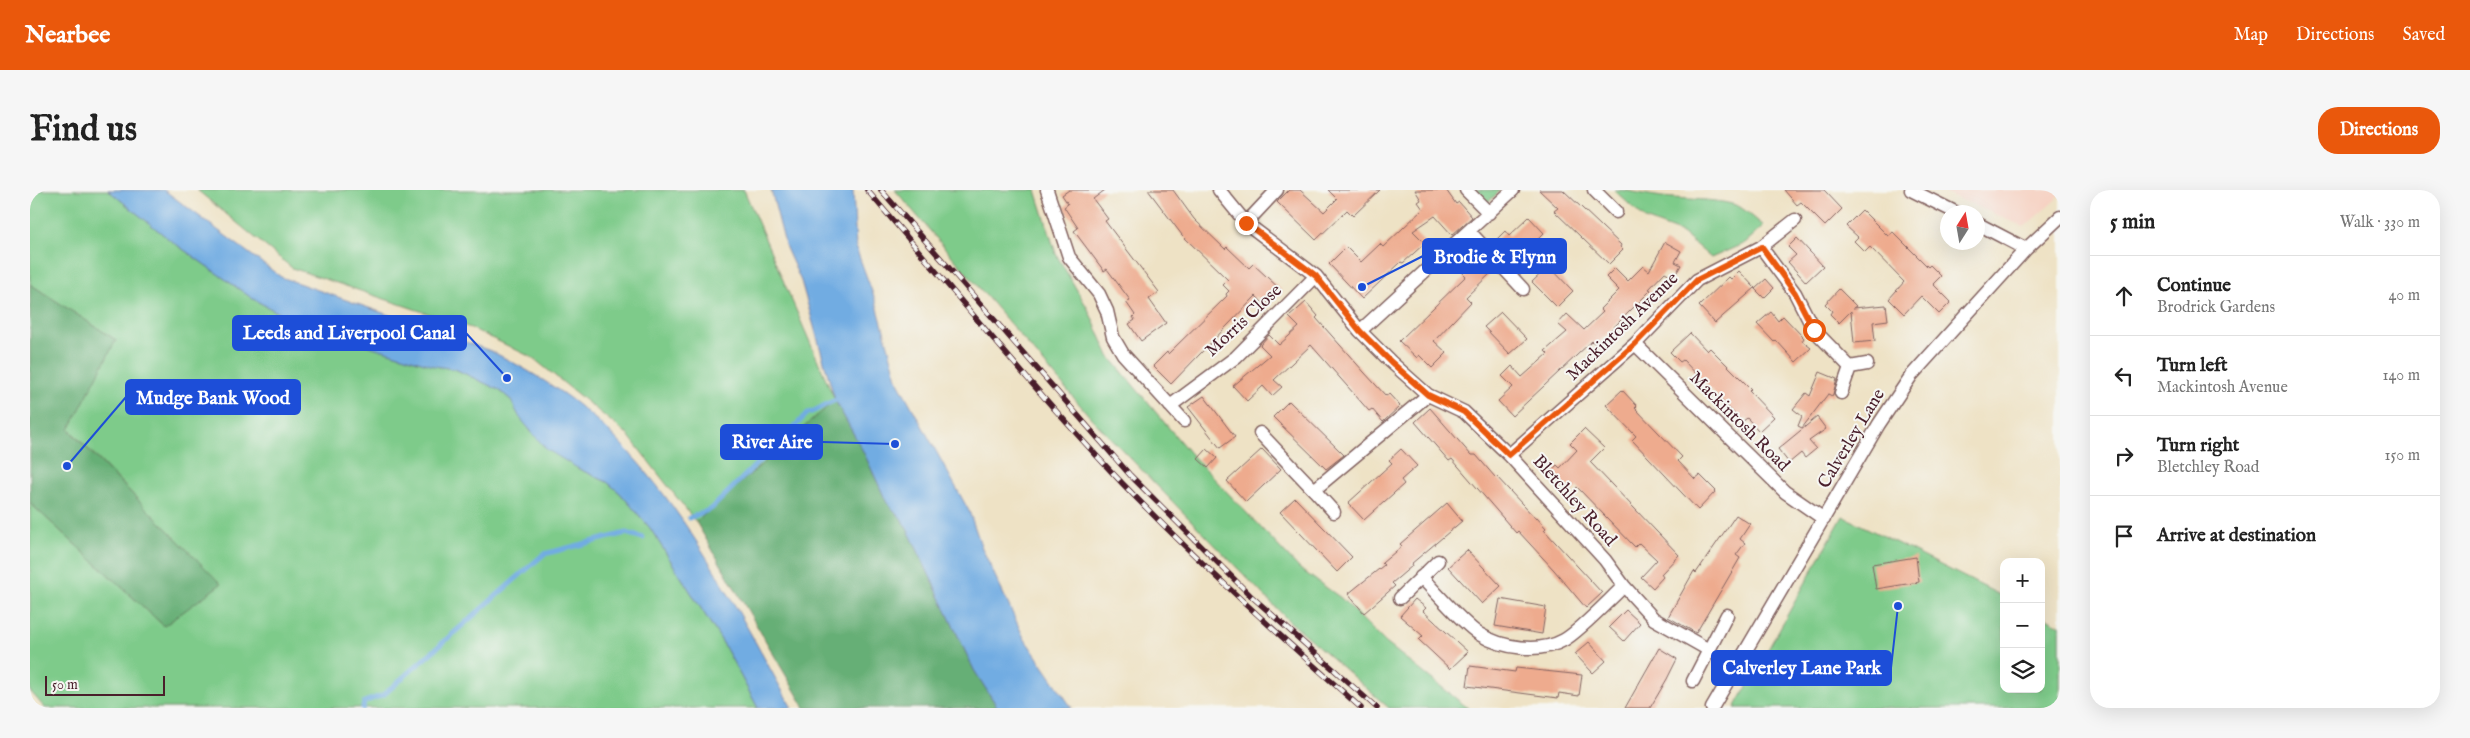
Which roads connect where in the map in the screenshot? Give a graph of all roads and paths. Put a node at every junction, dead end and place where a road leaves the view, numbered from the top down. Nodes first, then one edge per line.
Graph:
1 (1046, 190) edge
2 (1219, 190) edge
3 (1277, 190) edge
4 (1466, 190) edge
5 (1513, 190) edge
6 (1594, 190) edge
7 (1911, 190) edge
8 (1941, 205) edge
9 (1616, 212) dead end
10 (1489, 213) junction
11 (2060, 217) edge
12 (1795, 220) dead end
13 (1246, 223) junction
14 (1985, 228) edge
15 (1469, 231) junction
16 (1762, 247) junction
17 (2026, 249) junction
18 (1316, 276) junction
19 (1523, 289) dead end
20 (1360, 331) junction
21 (1635, 344) junction
22 (1867, 364) dead end
23 (1850, 367) junction
24 (1841, 393) dead end
25 (1428, 395) junction
26 (1170, 406) junction
27 (1184, 422) dead end
28 (1260, 433) dead end
29 (1509, 455) junction
30 (1314, 490) junction
31 (1334, 512) dead end
32 (1824, 519) junction
33 (1438, 561) dead end
34 (1421, 576) junction
35 (1624, 586) junction
36 (1400, 598) dead end
37 (1727, 615) dead end
38 (1709, 650) junction
39 (1692, 681) dead end
40 (1712, 708) edge

1 - 26 street
2 - 13 street, Bletchley Road
3 - 13 street
4 - 10 street
5 - 10 street
6 - 9 street
7 - 8 street
10 - 15 street
11 - 17 street, Calverley Lane
12 - 16 street, Mackintosh Avenue
13 - 18 street, Bletchley Road
14 - 17 street
15 - 19 street
15 - 20 street
16 - 21 street, Mackintosh Avenue
16 - 23 street
17 - 32 street, Calverley Lane
18 - 20 street, Bletchley Road
18 - 26 street, Morris Close
20 - 25 street, Bletchley Road
21 - 29 street, Mackintosh Avenue
21 - 32 street, Mackintosh Road
22 - 23 street
23 - 24 street
25 - 29 street, Bletchley Road
25 - 30 street
26 - 27 street
28 - 30 street
29 - 35 street, Bletchley Road
30 - 31 street
32 - 40 street, Calverley Lane
33 - 34 street
34 - 35 street
34 - 36 street
35 - 38 street, Bletchley Road
37 - 38 street
38 - 39 street

